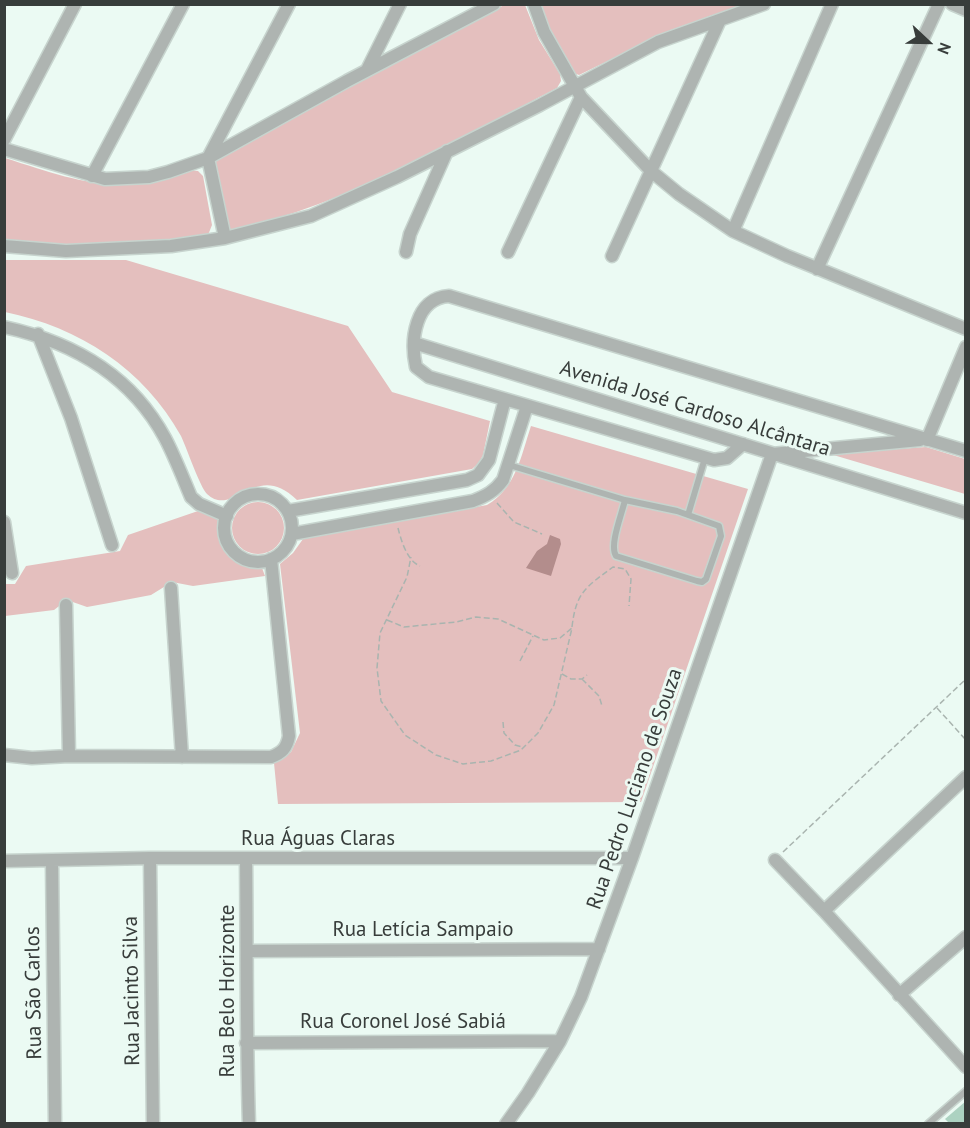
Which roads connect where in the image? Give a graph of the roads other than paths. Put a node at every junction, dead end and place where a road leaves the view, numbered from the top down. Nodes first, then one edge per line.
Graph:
1 (75, 4) edge
2 (183, 4) edge
3 (289, 4) edge
4 (400, 4) edge
5 (494, 4) edge
6 (534, 4) edge
7 (764, 4) edge
8 (832, 4) edge
9 (939, 4) edge
10 (952, 4) edge
11 (966, 10) edge
12 (720, 20) junction
13 (367, 70) junction
14 (578, 92) junction
15 (4, 140) edge
16 (4, 149) edge
17 (447, 151) junction
18 (208, 158) junction
19 (651, 171) junction
20 (92, 176) junction
21 (732, 231) junction
22 (225, 238) junction
23 (4, 246) edge
24 (406, 252) dead end
25 (508, 252) dead end
26 (612, 256) dead end
27 (817, 269) junction
28 (4, 327) edge
29 (966, 329) edge
30 (38, 334) junction
31 (414, 343) junction
32 (966, 347) edge
33 (505, 399) junction
34 (527, 406) junction
35 (927, 440) junction
36 (743, 444) junction
37 (966, 452) edge
38 (772, 454) junction
39 (705, 458) junction
40 (509, 465) junction
41 (625, 500) junction
42 (288, 511) junction
43 (966, 513) edge
44 (688, 515) junction
45 (226, 516) junction
46 (4, 522) edge
47 (292, 534) junction
48 (112, 545) dead end
49 (271, 559) junction
50 (12, 573) dead end
51 (171, 588) dead end
52 (66, 605) dead end
53 (4, 755) edge
54 (69, 756) junction
55 (182, 757) junction
56 (966, 777) edge
57 (150, 858) junction
58 (632, 858) junction
59 (246, 859) junction
60 (775, 860) road end
61 (4, 861) edge
62 (52, 861) junction
63 (824, 911) junction
64 (966, 937) edge
65 (599, 949) junction
66 (248, 951) junction
67 (899, 995) junction
68 (560, 1041) junction
69 (246, 1043) junction
70 (966, 1067) edge
71 (966, 1091) edge
72 (55, 1124) edge
73 (153, 1124) edge
74 (249, 1124) edge
75 (506, 1124) edge
76 (928, 1124) edge

1 - 15 street
2 - 20 street
3 - 18 street
4 - 13 street
5 - 13 street
6 - 14 street
7 - 12 street
8 - 21 street
9 - 27 street
10 - 11 street
12 - 14 street
12 - 19 street
13 - 18 street
14 - 17 street
14 - 19 street
14 - 25 street
16 - 20 street
17 - 22 street
17 - 24 street
18 - 20 street
18 - 22 street
19 - 21 street
19 - 26 street
21 - 27 street
22 - 23 street
27 - 29 street
28 - 30 street
30 - 45 street
30 - 48 street
31 - 33 street
31 - 35 street
31 - 36 street, Avenida José Cardoso Alcântara
32 - 35 street
33 - 34 street
33 - 42 street
34 - 39 street
34 - 40 street
35 - 37 street
35 - 38 street
36 - 38 street, Avenida José Cardoso Alcântara
36 - 39 street
38 - 43 street, Avenida José Cardoso Alcântara
38 - 58 street, Rua Pedro Luciano de Souza
39 - 44 lane
40 - 41 lane
40 - 47 street
41 - 44 lane
41 - 44 lane
42 - 45 street
42 - 47 street
45 - 49 street
46 - 50 street
47 - 49 street
49 - 55 street
51 - 55 street
52 - 54 street
53 - 54 street
54 - 55 street
56 - 63 street
57 - 59 street, Rua Águas Claras
57 - 62 street, Rua Águas Claras
57 - 73 street, Rua Jacinto Silva
58 - 59 street, Rua Águas Claras
58 - 65 street, Rua Pedro Luciano de Souza
59 - 66 street, Rua Belo Horizonte
60 - 63 street
61 - 62 street, Rua Águas Claras
62 - 72 street, Rua São Carlos
63 - 67 street
64 - 67 street
65 - 66 street, Rua Letícia Sampaio
65 - 68 street, Rua Pedro Luciano de Souza
66 - 69 street, Rua Belo Horizonte
67 - 70 street
68 - 69 street, Rua Coronel José Sabiá
68 - 75 street, Rua Pedro Luciano de Souza
69 - 74 street, Rua Belo Horizonte
71 - 76 lane

